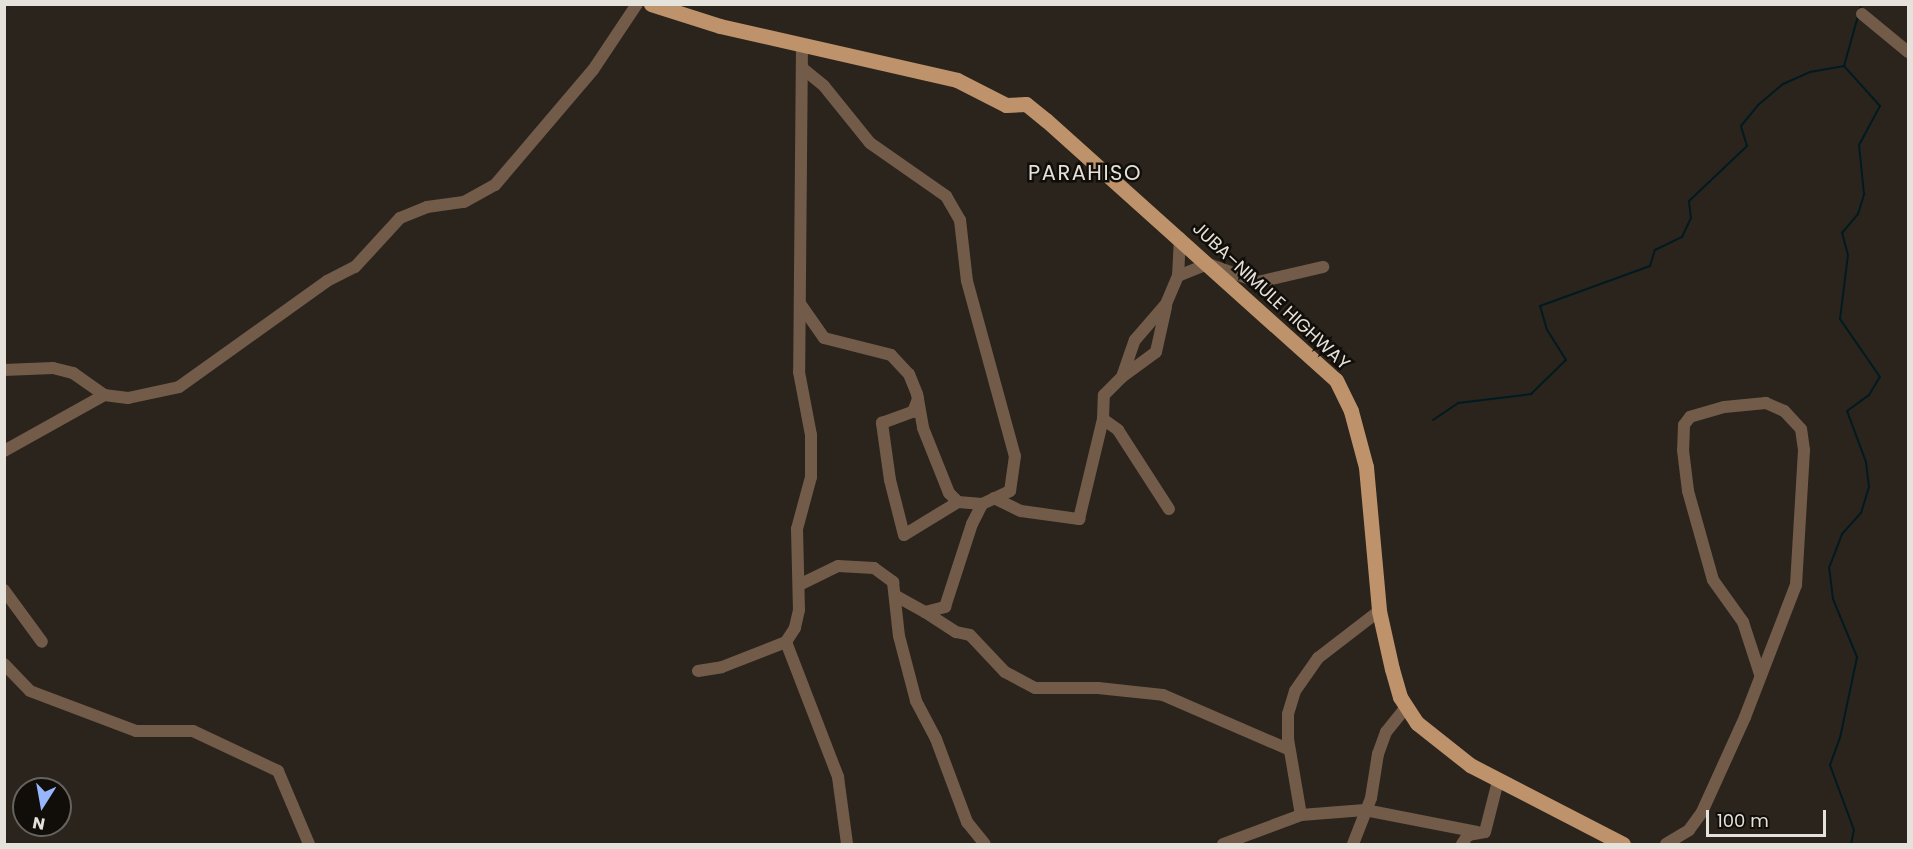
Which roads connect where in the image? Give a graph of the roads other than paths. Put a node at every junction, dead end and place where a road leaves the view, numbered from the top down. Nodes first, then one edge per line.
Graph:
1 (636, 4) edge
2 (651, 4) edge
3 (1862, 14) dead end
4 (802, 45) junction
5 (1908, 52) edge
6 (802, 68) junction
7 (1180, 238) junction
8 (1208, 264) junction
9 (1323, 267) dead end
10 (1178, 276) junction
11 (1166, 304) junction
12 (801, 305) junction
13 (4, 370) edge
14 (1122, 377) junction
15 (104, 395) junction
16 (918, 399) junction
17 (1103, 419) junction
18 (4, 451) edge
19 (994, 498) junction
20 (958, 502) junction
21 (982, 504) junction
22 (1169, 509) dead end
23 (799, 585) junction
24 (4, 590) edge
25 (896, 596) junction
26 (1378, 611) junction
27 (925, 612) junction
28 (42, 642) dead end
29 (786, 642) junction
30 (4, 664) edge
31 (698, 671) dead end
32 (1760, 674) junction
33 (1406, 707) junction
34 (1288, 749) junction
35 (1498, 781) junction
36 (1365, 810) junction
37 (1301, 815) junction
38 (1689, 830) junction
39 (1477, 832) junction
40 (848, 841) edge
41 (309, 844) edge
42 (985, 844) edge
43 (1223, 844) edge
44 (1353, 844) edge
45 (1462, 844) edge
46 (1623, 844) edge
47 (1666, 844) edge
48 (1687, 844) edge

1 - 15 street
2 - 4 main road, JUBA–NIMULE HIGHWAY
3 - 5 street
4 - 6 street
4 - 7 main road, JUBA–NIMULE HIGHWAY
6 - 12 street
6 - 19 street
7 - 8 main road, JUBA–NIMULE HIGHWAY
7 - 10 street
8 - 9 street
8 - 10 street
8 - 26 main road, JUBA–NIMULE HIGHWAY
10 - 11 street
11 - 14 street
11 - 14 street
12 - 16 street
12 - 23 street
13 - 15 street
14 - 17 street
15 - 18 street
16 - 20 street
16 - 20 street
17 - 19 street
17 - 22 street
19 - 21 street
20 - 21 street
21 - 27 street
23 - 25 street
23 - 29 street
24 - 28 street
25 - 27 street
25 - 42 street
26 - 33 main road, JUBA–NIMULE HIGHWAY
26 - 34 street
27 - 34 street
29 - 31 street
29 - 40 street
30 - 41 street
32 - 32 street
32 - 38 street
33 - 35 main road, JUBA–NIMULE HIGHWAY
33 - 36 street
34 - 37 street
35 - 39 street
35 - 46 main road, JUBA–NIMULE HIGHWAY
36 - 37 street
36 - 39 street
36 - 44 street
37 - 43 street
38 - 47 street
38 - 48 street
39 - 45 street

